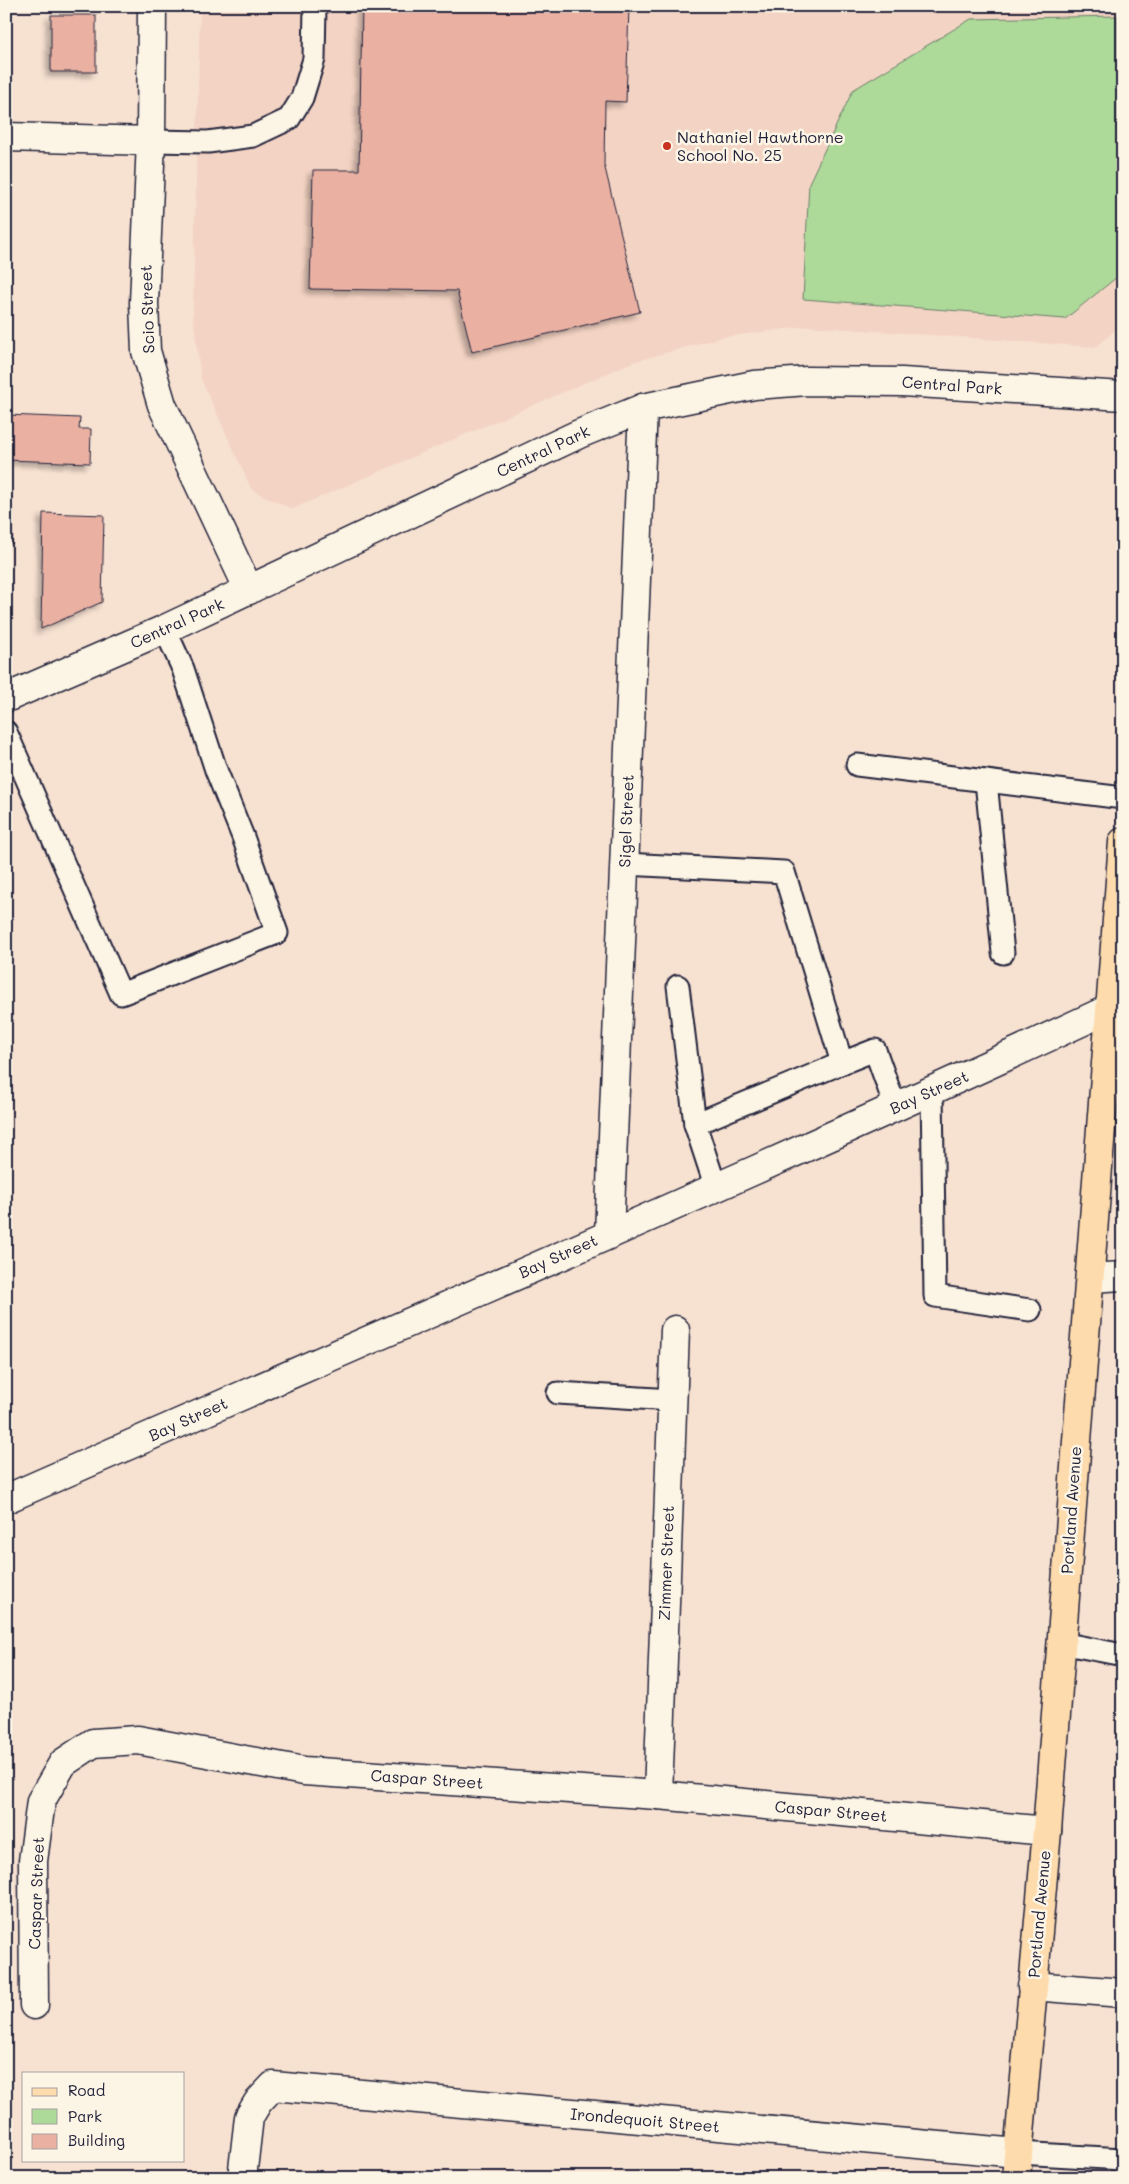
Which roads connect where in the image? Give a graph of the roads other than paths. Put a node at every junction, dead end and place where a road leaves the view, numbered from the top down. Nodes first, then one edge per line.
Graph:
1 (152, 6) edge
2 (315, 6) edge
3 (6, 137) edge
4 (151, 141) junction
5 (1123, 396) edge
6 (643, 408) junction
7 (249, 590) junction
8 (165, 629) junction
9 (6, 698) edge
10 (6, 732) edge
11 (857, 765) dead end
12 (986, 781) junction
13 (1123, 798) edge
14 (1123, 842) edge
15 (624, 864) junction
16 (1003, 953) dead end
17 (678, 986) dead end
18 (1108, 1009) junction
19 (842, 1062) junction
20 (932, 1091) junction
21 (895, 1106) junction
22 (695, 1124) junction
23 (716, 1188) junction
24 (609, 1234) junction
25 (1123, 1276) edge
26 (1090, 1278) junction
27 (1030, 1310) dead end
28 (675, 1330) dead end
29 (558, 1393) dead end
30 (672, 1400) junction
31 (6, 1499) edge
32 (1061, 1643) junction
33 (1123, 1654) edge
34 (658, 1795) junction
35 (1046, 1831) junction
36 (1032, 1986) junction
37 (1123, 1993) edge
38 (34, 2005) dead end
39 (1123, 2159) edge
40 (1017, 2166) edge
41 (242, 2178) edge

1 - 4 street, Scio Street
2 - 4 lane
3 - 4 street
4 - 7 street, Scio Street
5 - 6 street, Central Park
6 - 7 street, Central Park
6 - 15 street, Sigel Street
7 - 8 street, Central Park
8 - 9 street, Central Park
8 - 10 lane
11 - 12 lane
12 - 13 lane
12 - 16 lane
14 - 18 main road, Portland Avenue
15 - 19 lane
15 - 24 street, Sigel Street
17 - 22 lane
18 - 20 street, Bay Street
18 - 26 main road, Portland Avenue
19 - 21 lane
19 - 22 lane
20 - 21 street, Bay Street
20 - 27 lane
21 - 23 street, Bay Street
22 - 23 lane
23 - 24 street, Bay Street
24 - 31 street, Bay Street
25 - 26 street
26 - 32 main road, Portland Avenue
28 - 30 street, Zimmer Street
29 - 30 lane
30 - 34 street, Zimmer Street
32 - 33 lane
32 - 35 main road, Portland Avenue
34 - 35 street, Caspar Street
34 - 38 street, Caspar Street
35 - 36 main road, Portland Avenue
36 - 37 street
36 - 40 main road, Portland Avenue
39 - 40 lane
40 - 41 street, Irondequoit Street

